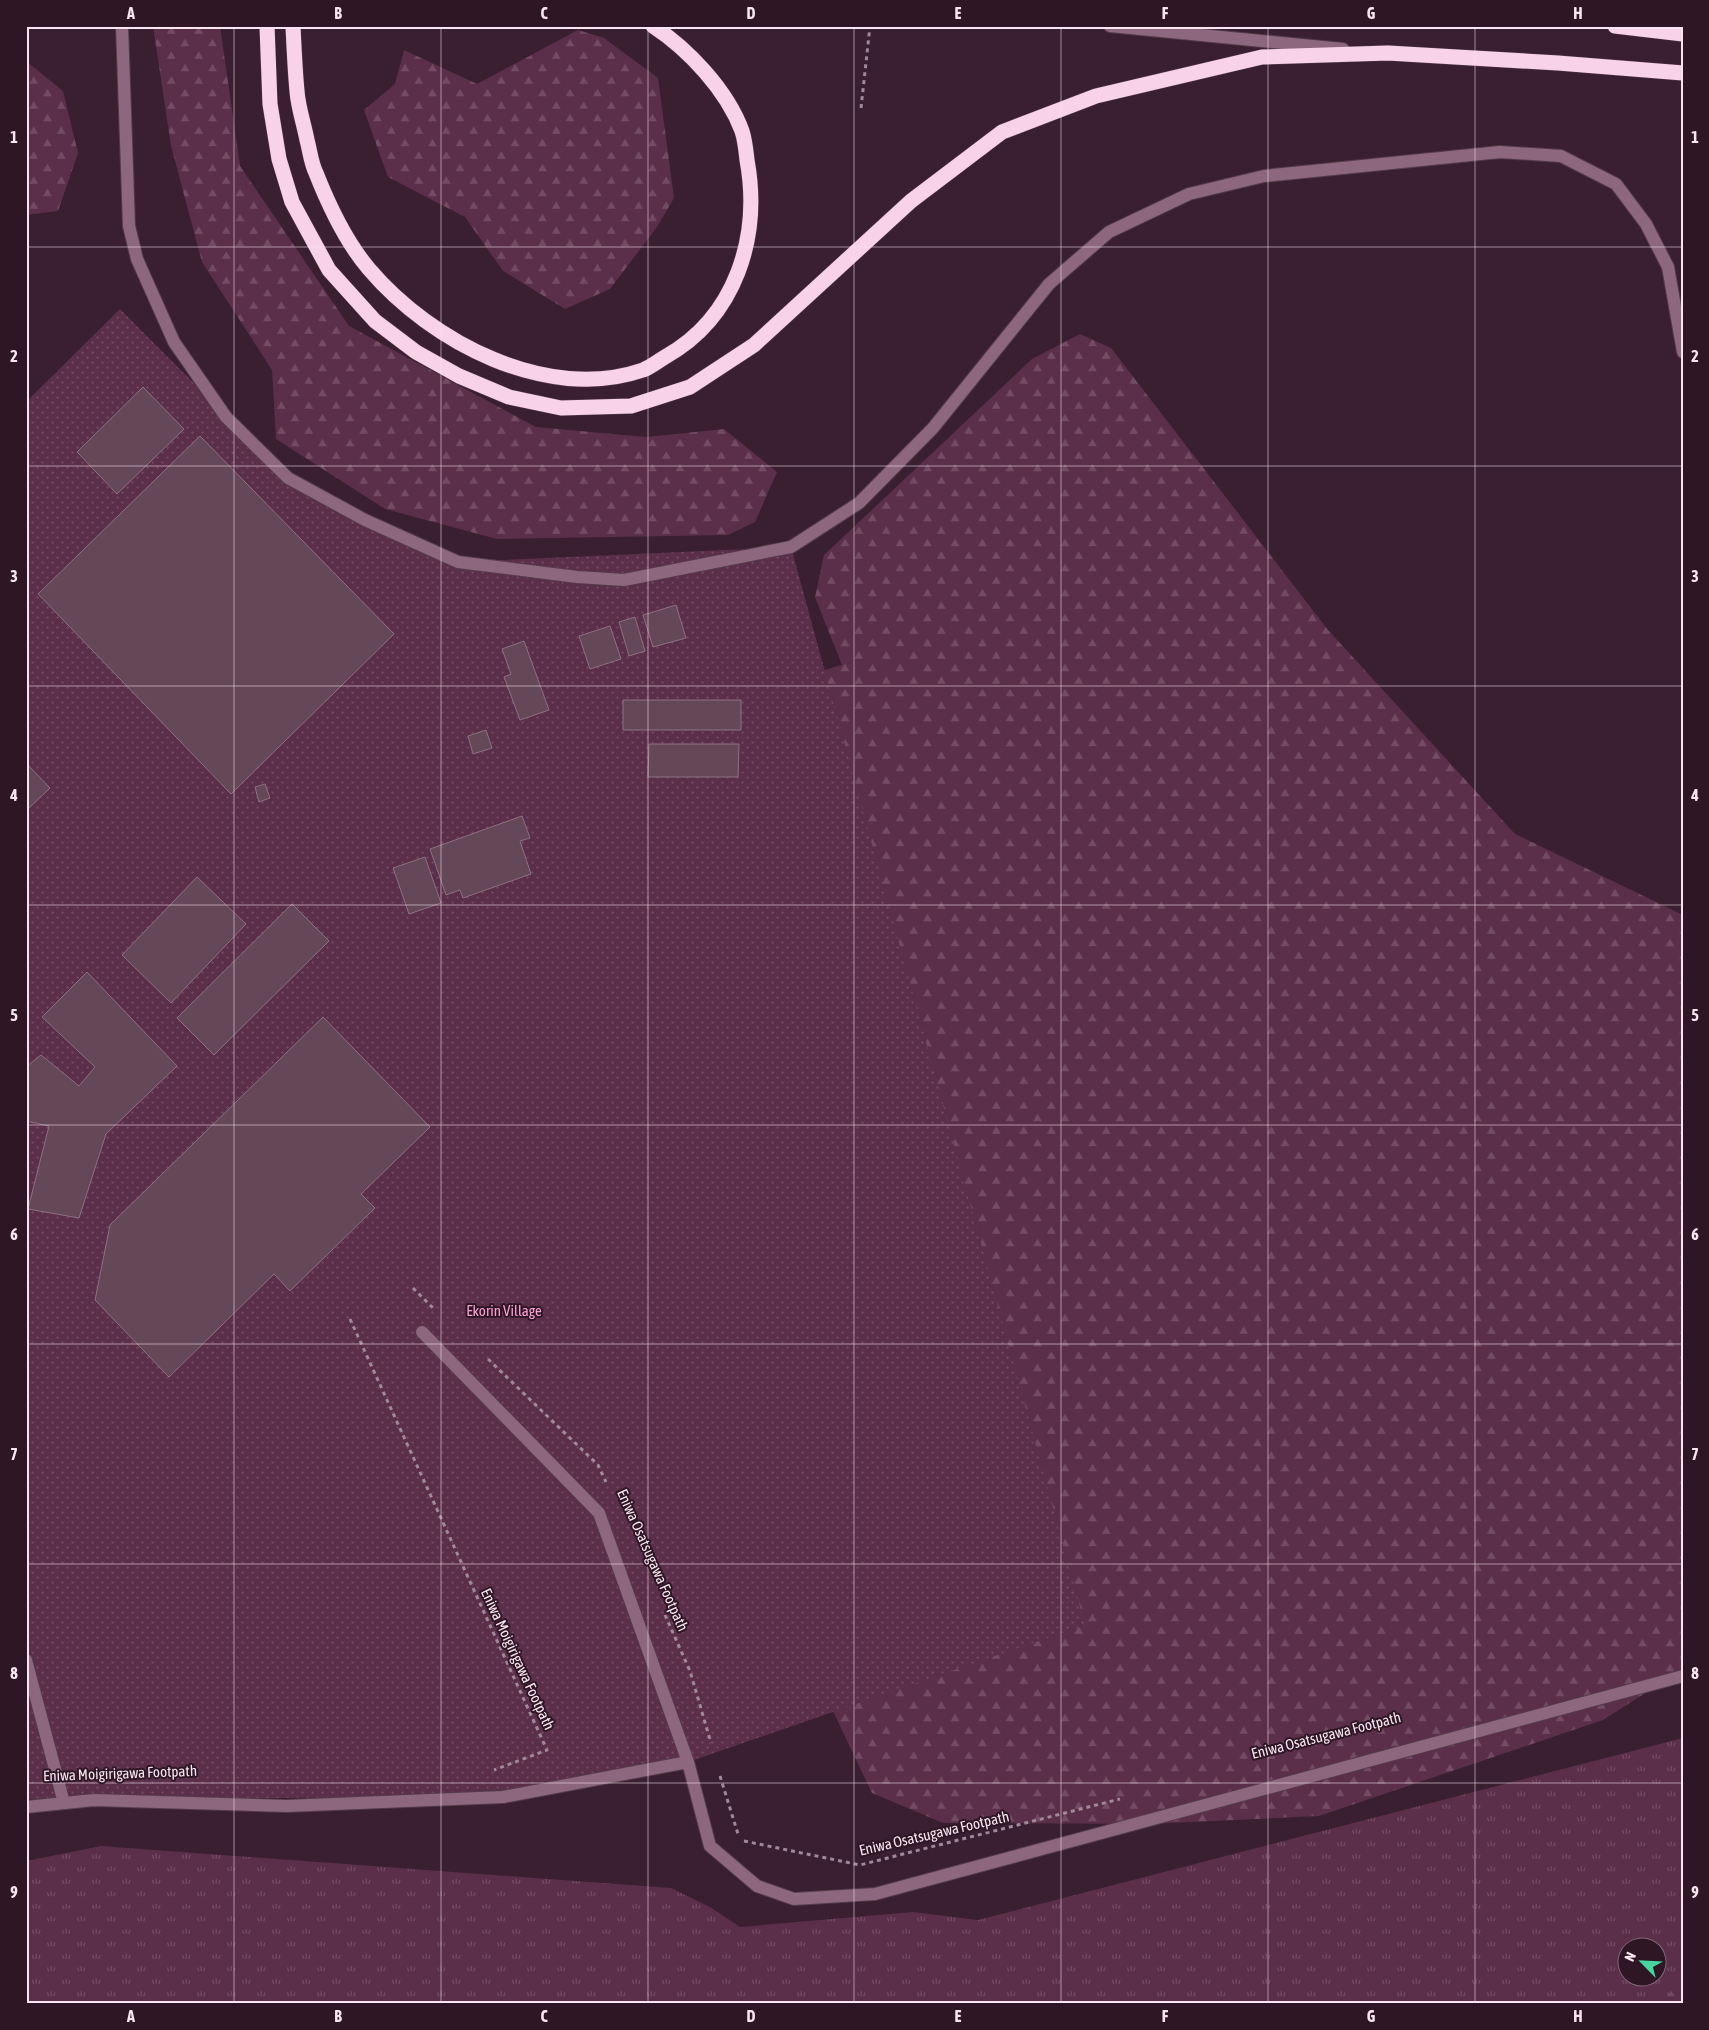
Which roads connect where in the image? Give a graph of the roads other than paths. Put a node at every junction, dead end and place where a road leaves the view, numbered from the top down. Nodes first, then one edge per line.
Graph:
1 (122, 26) edge
2 (267, 26) edge
3 (293, 26) edge
4 (652, 26) edge
5 (1110, 26) edge
6 (1615, 26) edge
7 (1683, 34) edge
8 (1388, 54) junction
9 (1683, 73) edge
10 (1683, 352) edge
11 (422, 1332) dead end
12 (26, 1660) edge
13 (1683, 1676) edge
14 (688, 1762) junction
15 (64, 1803) junction
16 (26, 1807) edge

1 - 10 street
2 - 8 highway
3 - 4 highway
5 - 8 street
6 - 7 highway
8 - 9 highway
11 - 14 street
12 - 15 street
13 - 14 street
14 - 15 street
15 - 16 street

